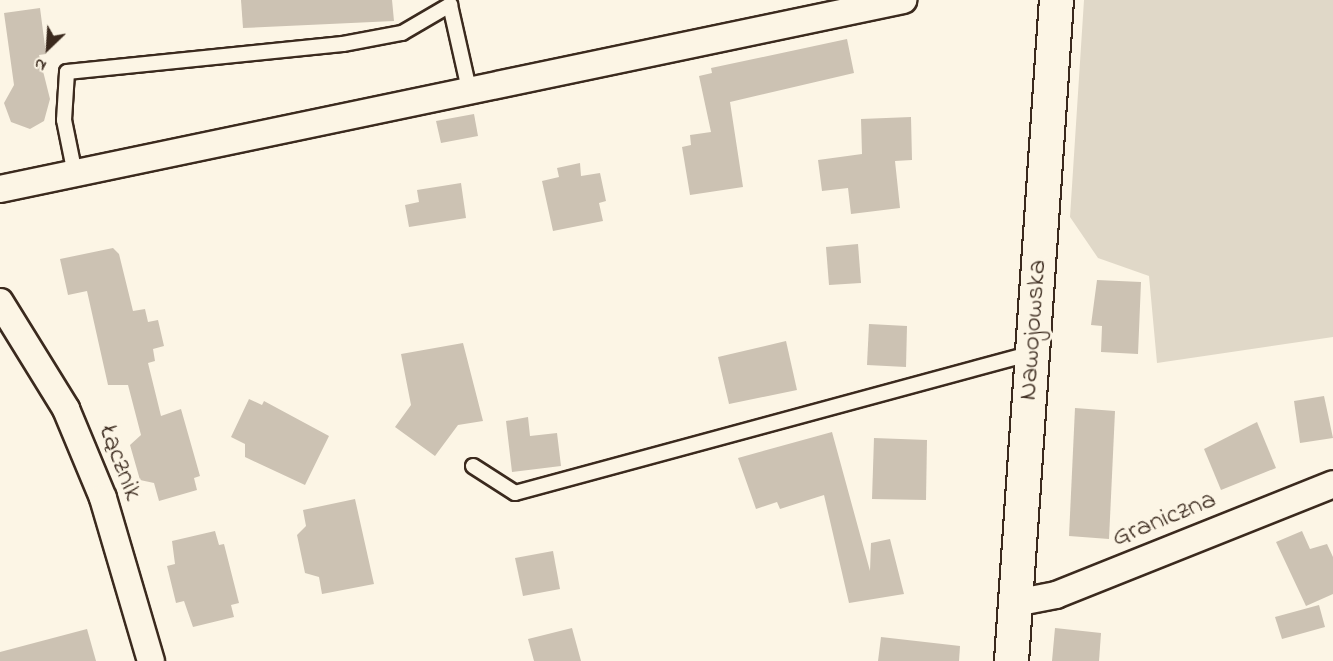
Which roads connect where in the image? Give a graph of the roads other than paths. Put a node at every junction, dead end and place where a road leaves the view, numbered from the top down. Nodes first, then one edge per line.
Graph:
1 (903, 0) edge
2 (1056, 0) edge
3 (469, 90) junction
4 (75, 174) junction
5 (0, 189) edge
6 (0, 302) edge
7 (1032, 353) junction
8 (473, 466) dead end
9 (1333, 484) edge
10 (1015, 603) junction
11 (151, 661) edge
12 (1011, 661) edge

1 - 3 street
2 - 7 street, Nawojowska
3 - 4 street
3 - 4 lane
4 - 5 street
6 - 11 street, Łącznik
7 - 8 lane
7 - 10 street, Nawojowska
9 - 10 street, Graniczna
10 - 12 street, Nawojowska

